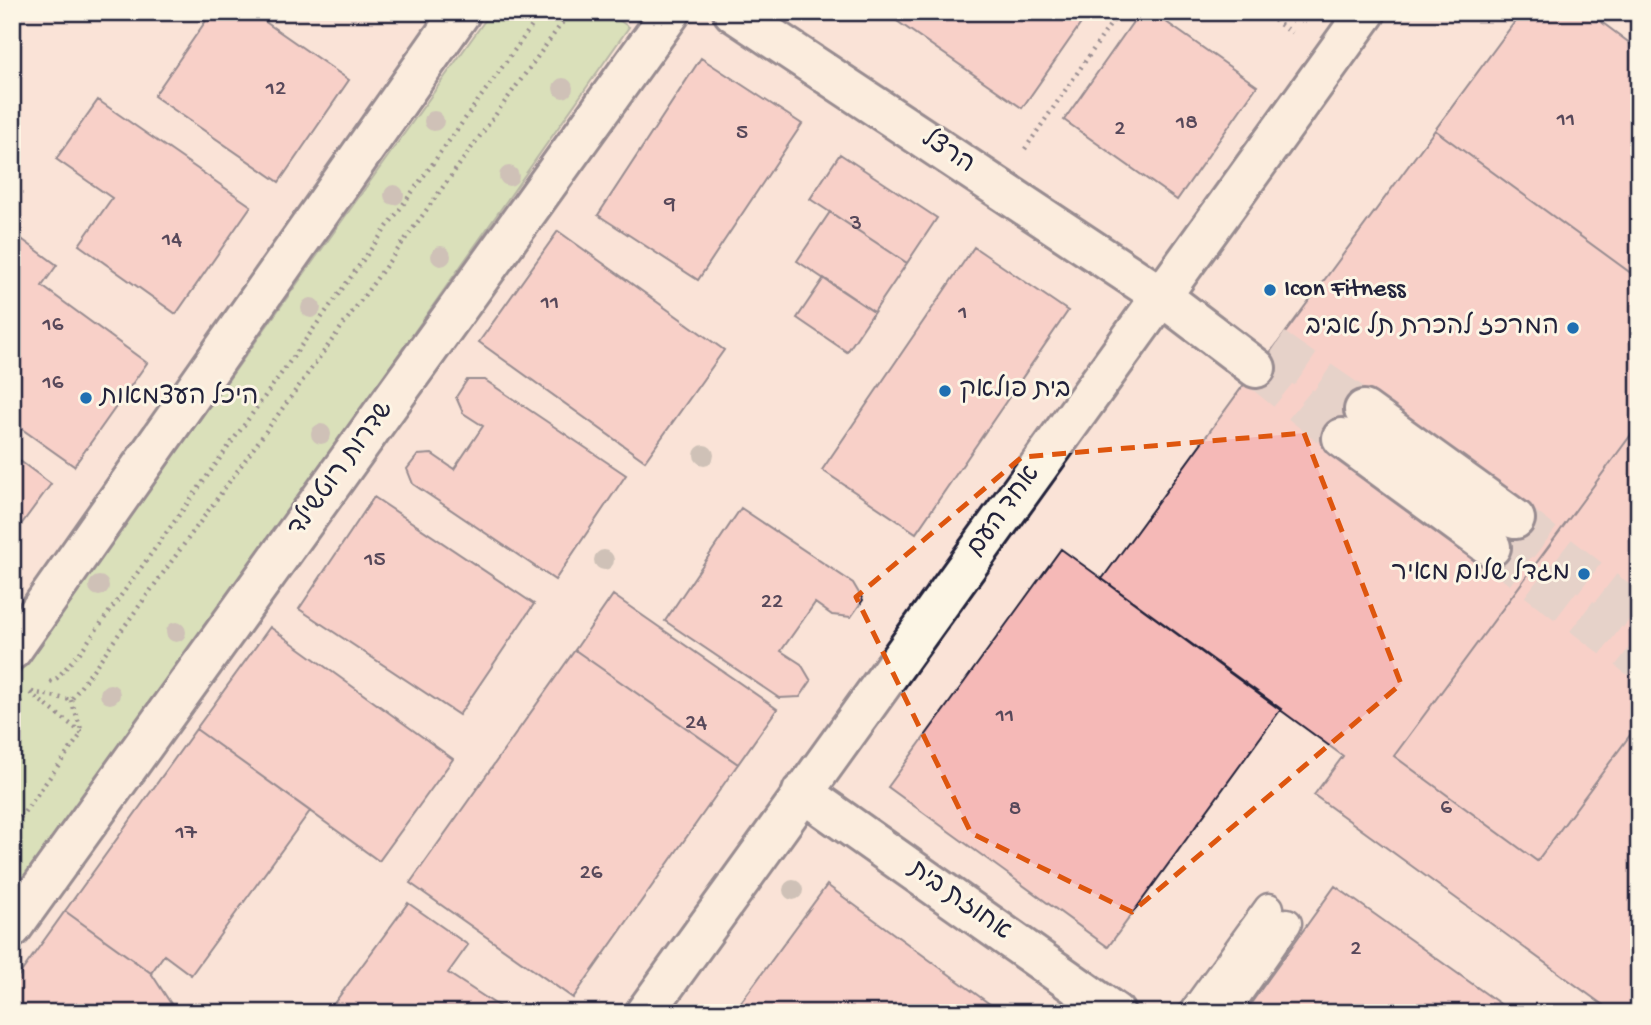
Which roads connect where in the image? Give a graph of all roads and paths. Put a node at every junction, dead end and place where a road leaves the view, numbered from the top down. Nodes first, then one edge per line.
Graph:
1 (461, 12) edge
2 (542, 12) edge
3 (570, 12) edge
4 (671, 12) edge
5 (733, 12) edge
6 (1119, 12) edge
7 (1263, 12) edge
8 (1366, 12) edge
9 (1296, 36) dead end
10 (998, 187) junction
11 (1160, 296) junction
12 (1265, 358) tunnel mouth
13 (1353, 424) tunnel mouth
14 (1503, 533) tunnel mouth
15 (12, 650) edge
16 (48, 682) dead end
17 (38, 687) dead end
18 (28, 691) junction
19 (71, 700) junction
20 (12, 713) edge
21 (82, 733) junction
22 (803, 792) junction
23 (12, 829) edge
24 (12, 928) edge
25 (645, 1013) edge
26 (1115, 1013) edge
27 (1193, 1013) edge
28 (1224, 1013) edge

1 - 15 street
2 - 16 path
3 - 19 path
4 - 24 street, שדרות רוטשילד
5 - 10 street, הרצל
6 - 10 path
7 - 9 path
8 - 11 street, אחד העם
10 - 11 street, הרצל
11 - 12 street, הרצל
11 - 22 street, אחד העם
13 - 14 street
17 - 18 path
18 - 19 path
18 - 20 path
18 - 21 path
19 - 21 path
21 - 23 path
22 - 25 street, אחד העם
22 - 26 street, אחוזת בית
27 - 28 lane

